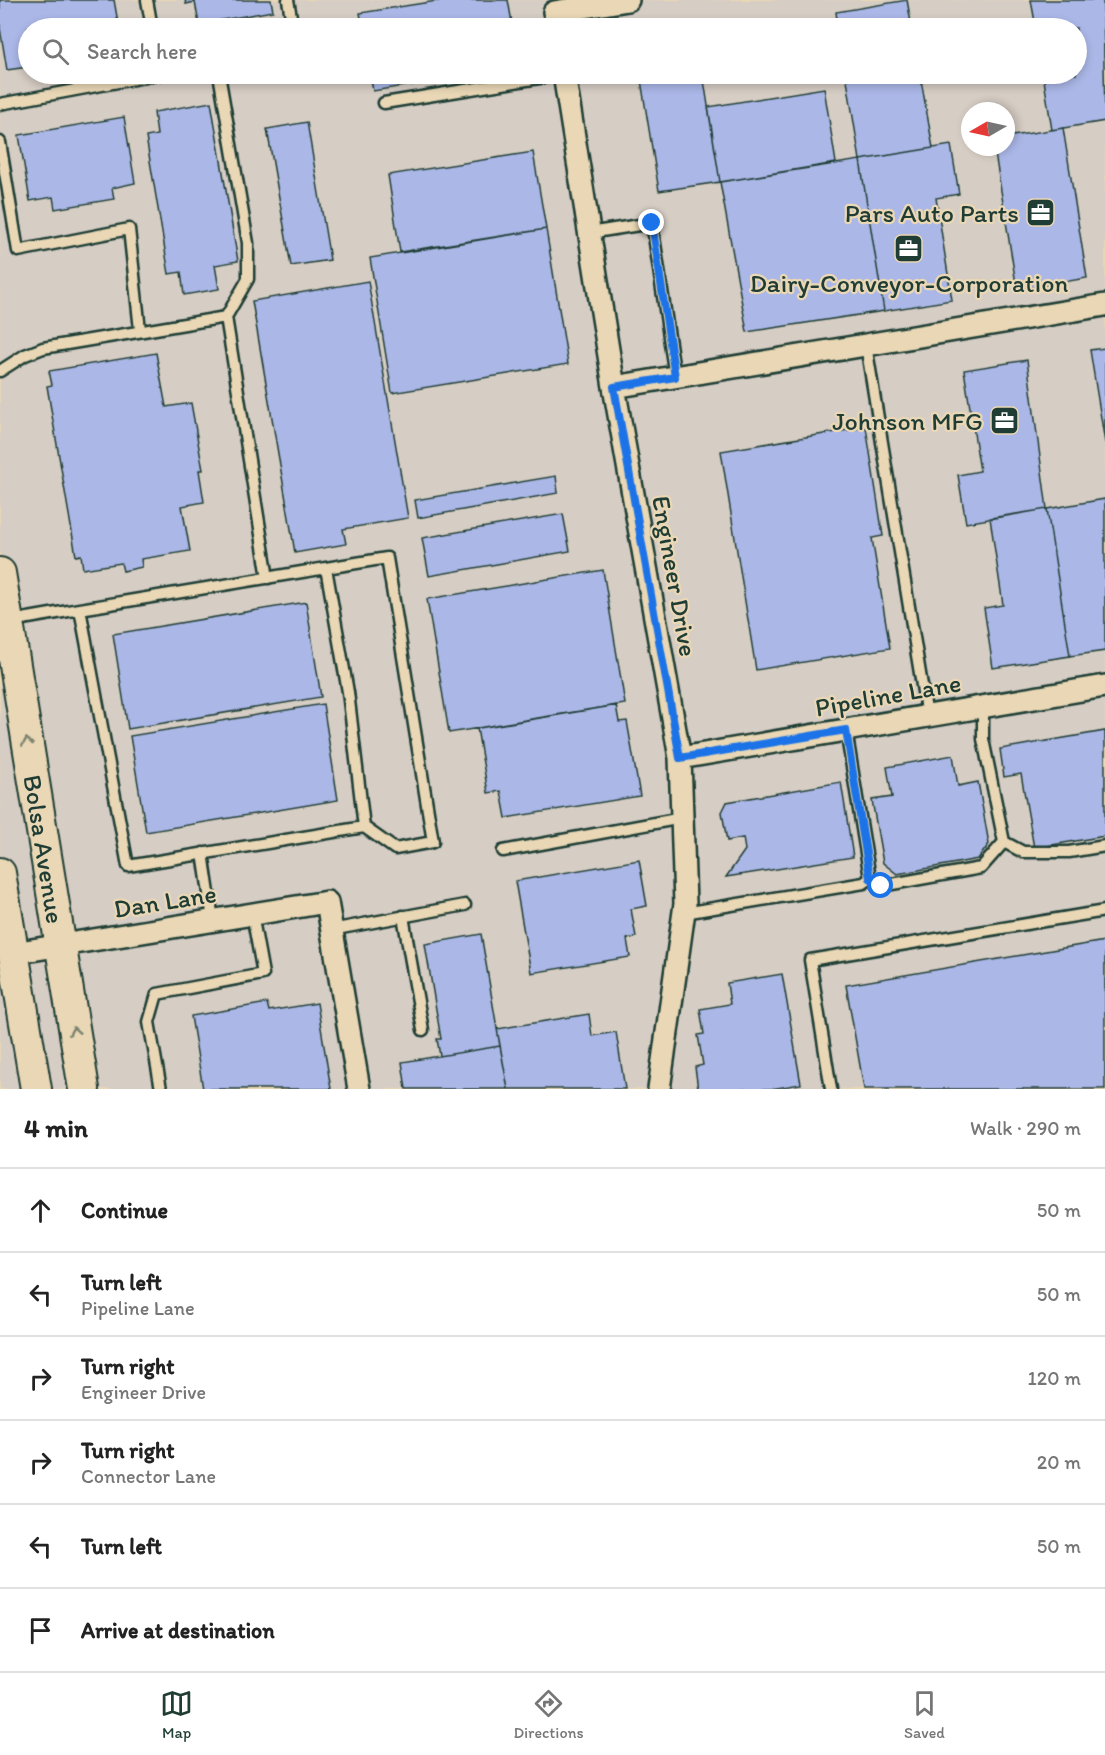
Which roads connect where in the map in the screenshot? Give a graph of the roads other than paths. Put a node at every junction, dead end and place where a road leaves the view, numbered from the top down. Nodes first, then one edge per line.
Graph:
1 (147, 0) edge
2 (288, 0) edge
3 (628, 0) edge
4 (554, 13) edge
5 (150, 18) edge
6 (291, 18) edge
7 (107, 84) edge
8 (221, 84) edge
9 (502, 84) edge
10 (566, 84) edge
11 (384, 103) dead end
12 (0, 104) edge
13 (0, 142) edge
14 (589, 233) junction
15 (1105, 305) edge
16 (226, 317) junction
17 (140, 330) junction
18 (866, 345) junction
19 (0, 371) edge
20 (675, 377) junction
21 (614, 387) junction
22 (326, 568) junction
23 (0, 573) edge
24 (268, 578) junction
25 (80, 609) junction
26 (8, 622) junction
27 (1105, 686) edge
28 (983, 707) junction
29 (927, 716) junction
30 (846, 730) junction
31 (680, 758) junction
32 (682, 818) junction
33 (364, 827) junction
34 (1004, 842) junction
35 (1105, 846) edge
36 (503, 851) dead end
37 (203, 853) junction
38 (0, 873) edge
39 (870, 878) junction
40 (465, 904) dead end
41 (1105, 911) edge
42 (684, 913) junction
43 (252, 914) junction
44 (403, 916) junction
45 (213, 920) junction
46 (332, 930) junction
47 (60, 945) junction
48 (6, 954) edge
49 (423, 1030) dead end
50 (36, 1089) edge
51 (84, 1089) edge
52 (161, 1089) edge
53 (359, 1089) edge
54 (659, 1089) edge
55 (831, 1089) edge

1 - 5 lane
2 - 6 lane
3 - 4 street
7 - 12 lane
8 - 16 lane
9 - 11 lane
10 - 14 street, Engineer Drive
13 - 17 lane
14 - 20 lane
14 - 21 street, Engineer Drive
15 - 18 street
16 - 17 lane
16 - 24 lane
17 - 19 lane
18 - 20 street
18 - 29 lane
20 - 21 street
21 - 31 street, Engineer Drive
22 - 24 lane
22 - 33 lane
22 - 33 lane
23 - 26 main road, Bolsa Avenue
24 - 25 lane
25 - 26 lane
25 - 37 lane
47 -> 26 main road, Bolsa Avenue
27 - 28 street, Pipeline Lane
28 - 29 street, Pipeline Lane
28 - 34 lane
29 - 30 street, Pipeline Lane
30 - 31 street, Pipeline Lane
30 - 39 lane
31 - 32 street, Engineer Drive
32 - 36 lane
32 - 42 street, Engineer Drive
33 - 37 lane
34 - 35 lane
34 - 39 lane
37 - 45 lane
38 - 48 main road, Bolsa Avenue
39 - 42 lane
40 - 44 lane
41 - 55 lane
42 - 54 street, Engineer Drive
43 - 45 street, Dan Lane
43 - 46 street, Dan Lane
43 - 52 lane
44 - 46 lane
44 - 49 lane
45 - 47 street, Dan Lane
46 - 53 street
47 - 48 street, Dan Lane
51 -> 47 main road, Bolsa Avenue
48 - 50 main road, Bolsa Avenue

